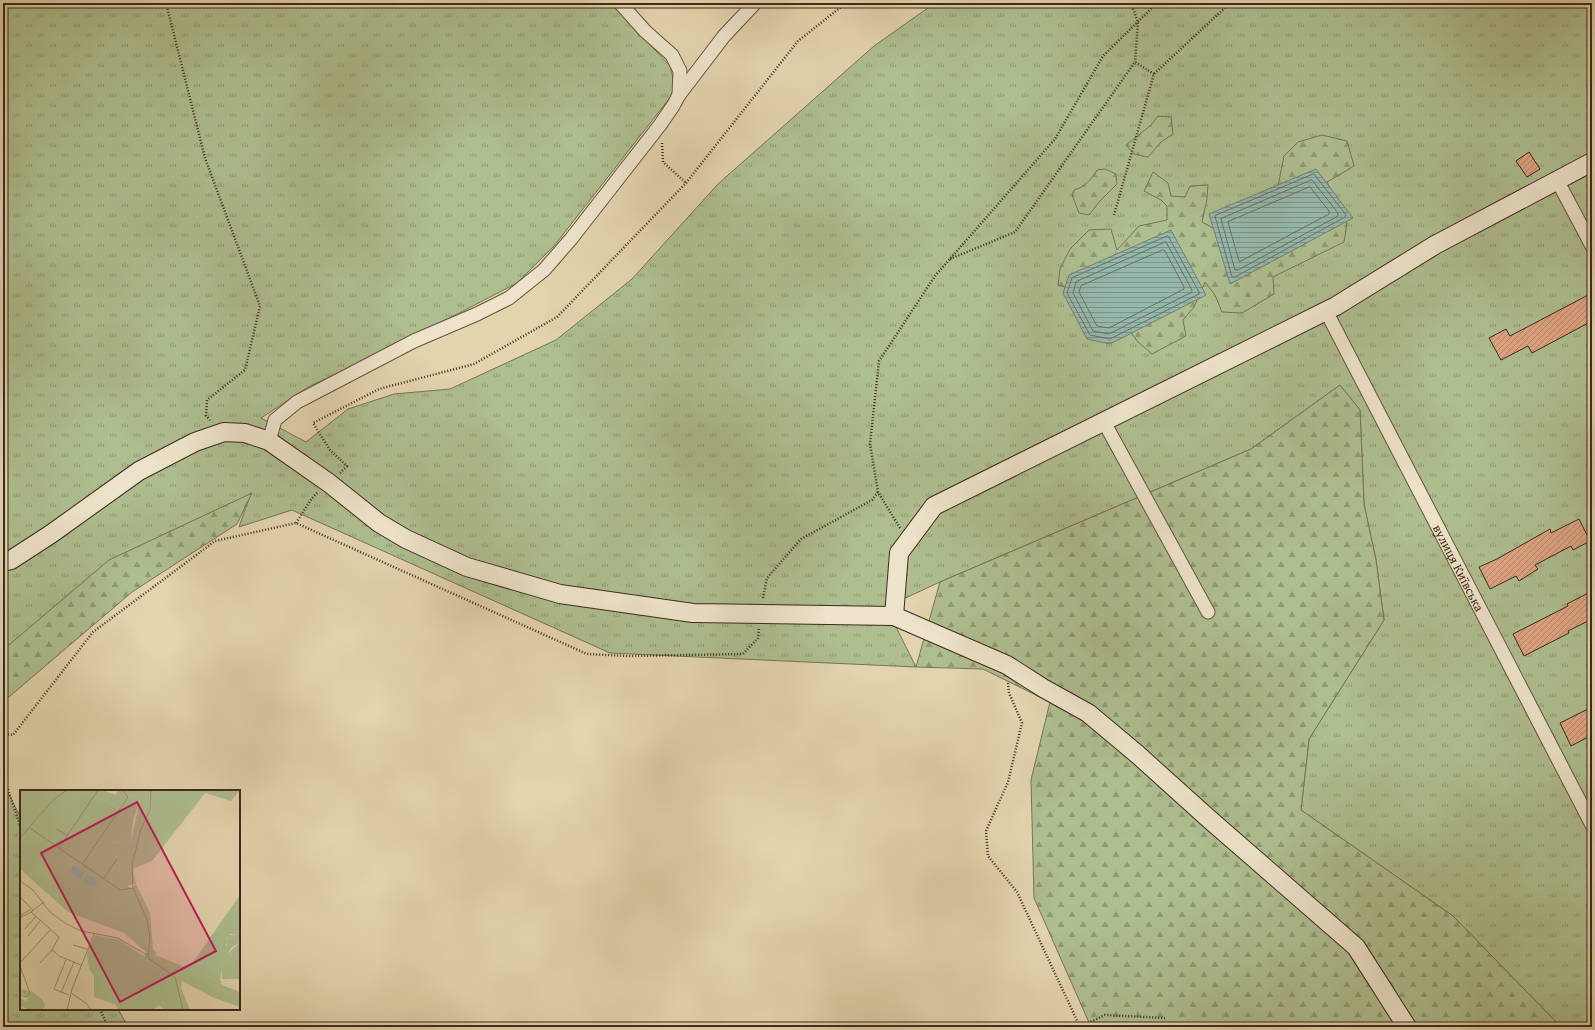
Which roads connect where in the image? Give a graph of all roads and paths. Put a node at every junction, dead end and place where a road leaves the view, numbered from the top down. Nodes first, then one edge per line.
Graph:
1 (166, 3) edge
2 (620, 3) edge
3 (754, 3) edge
4 (1131, 3) edge
5 (1159, 3) edge
6 (1230, 3) edge
7 (1138, 22) junction
8 (1134, 62) junction
9 (1154, 74) junction
10 (679, 95) junction
11 (660, 125) junction
12 (1592, 162) edge
13 (1556, 180) junction
14 (686, 183) dead end
15 (1114, 214) dead end
16 (1592, 246) edge
17 (949, 260) junction
18 (1326, 311) junction
19 (1104, 422) junction
20 (224, 432) junction
21 (269, 441) junction
22 (878, 492) junction
23 (909, 540) junction
24 (3, 562) edge
25 (1208, 612) dead end
26 (760, 614) junction
27 (894, 616) junction
28 (1007, 665) junction
29 (4, 732) edge
30 (3, 745) edge
31 (3, 775) edge
32 (20, 825) edge
33 (1592, 825) edge
34 (100, 1010) edge
35 (1165, 1018) dead end
36 (108, 1027) edge
37 (1080, 1027) edge
38 (1407, 1027) edge

1 - 20 path
2 - 10 street
3 - 10 street
4 - 7 path
5 - 7 path
6 - 9 path
7 - 8 path
7 - 17 path
8 - 9 path
8 - 17 path
9 - 15 path
10 - 11 street
11 - 14 path
11 - 21 street
12 - 13 street
13 - 16 street
13 - 18 street
17 - 22 path
18 - 19 street
18 - 33 street, вулиця Київська
19 - 23 street
19 - 25 street
20 - 21 street
20 - 24 street
21 - 26 street
22 - 23 path
22 - 26 path
23 - 27 street
26 - 27 street
26 - 29 path
27 - 28 street
28 - 37 path
28 - 38 street
29 - 30 path
31 - 32 path
34 - 36 path
35 - 37 path

